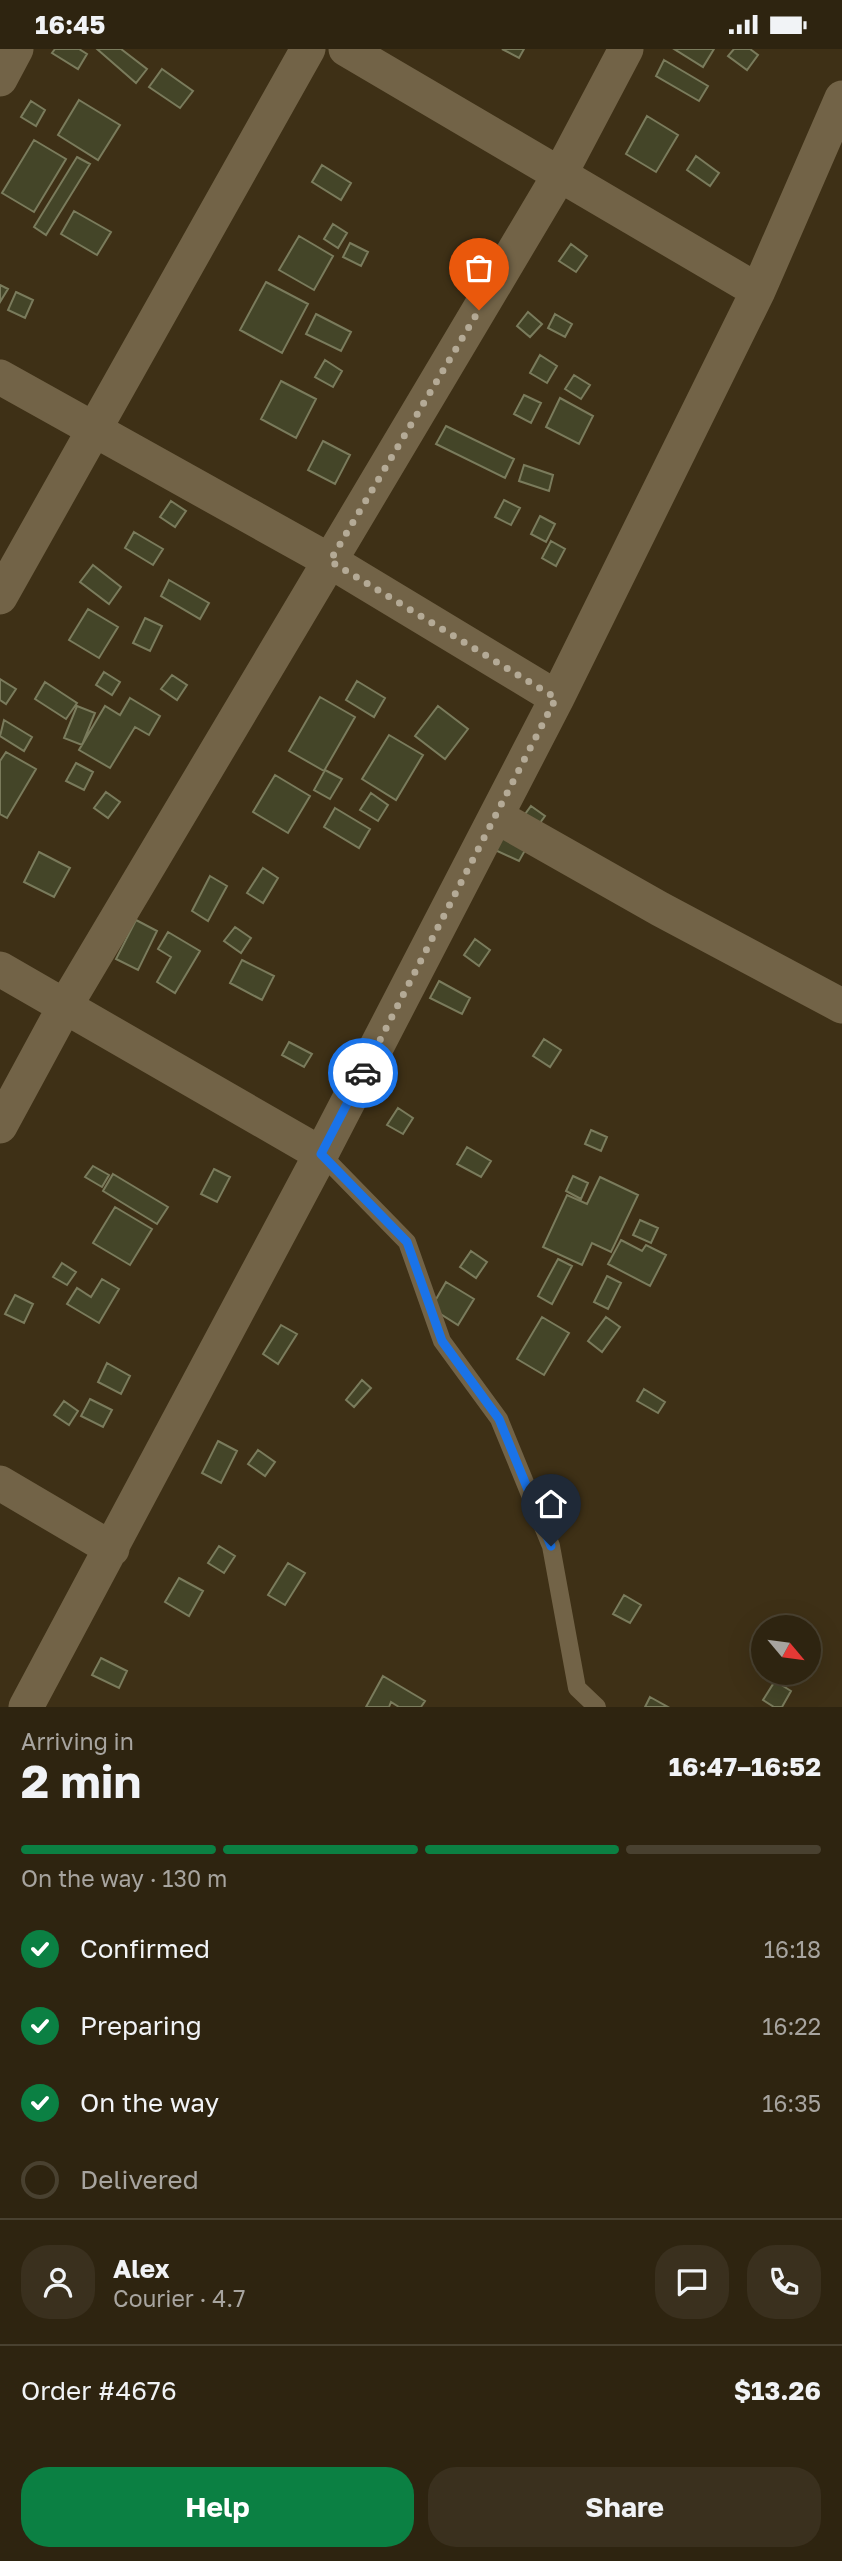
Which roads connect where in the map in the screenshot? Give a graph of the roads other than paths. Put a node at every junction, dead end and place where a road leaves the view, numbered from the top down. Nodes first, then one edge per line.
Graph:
1 (16, 49) edge
2 (308, 49) edge
3 (346, 49) edge
4 (626, 49) edge
5 (0, 79) edge
6 (842, 98) edge
7 (560, 174) junction
8 (758, 291) junction
9 (0, 377) edge
10 (95, 431) junction
11 (330, 561) junction
12 (0, 597) edge
13 (556, 698) junction
14 (496, 816) junction
15 (0, 968) edge
16 (65, 1006) junction
17 (842, 1006) edge
18 (0, 1126) edge
19 (321, 1154) junction
20 (0, 1483) edge
21 (111, 1549) junction
22 (26, 1707) edge
23 (597, 1707) edge

1 - 5 street
2 - 10 street
3 - 7 street
4 - 7 street
6 - 8 street
7 - 8 street
7 - 11 street
8 - 13 street
9 - 10 street
10 - 11 street
10 - 12 street
11 - 13 street
11 - 16 street
13 - 14 street
14 - 17 street
14 - 19 street
15 - 16 street
16 - 18 street
16 - 19 street
19 - 21 street
19 - 23 lane
20 - 21 street
21 - 22 street

